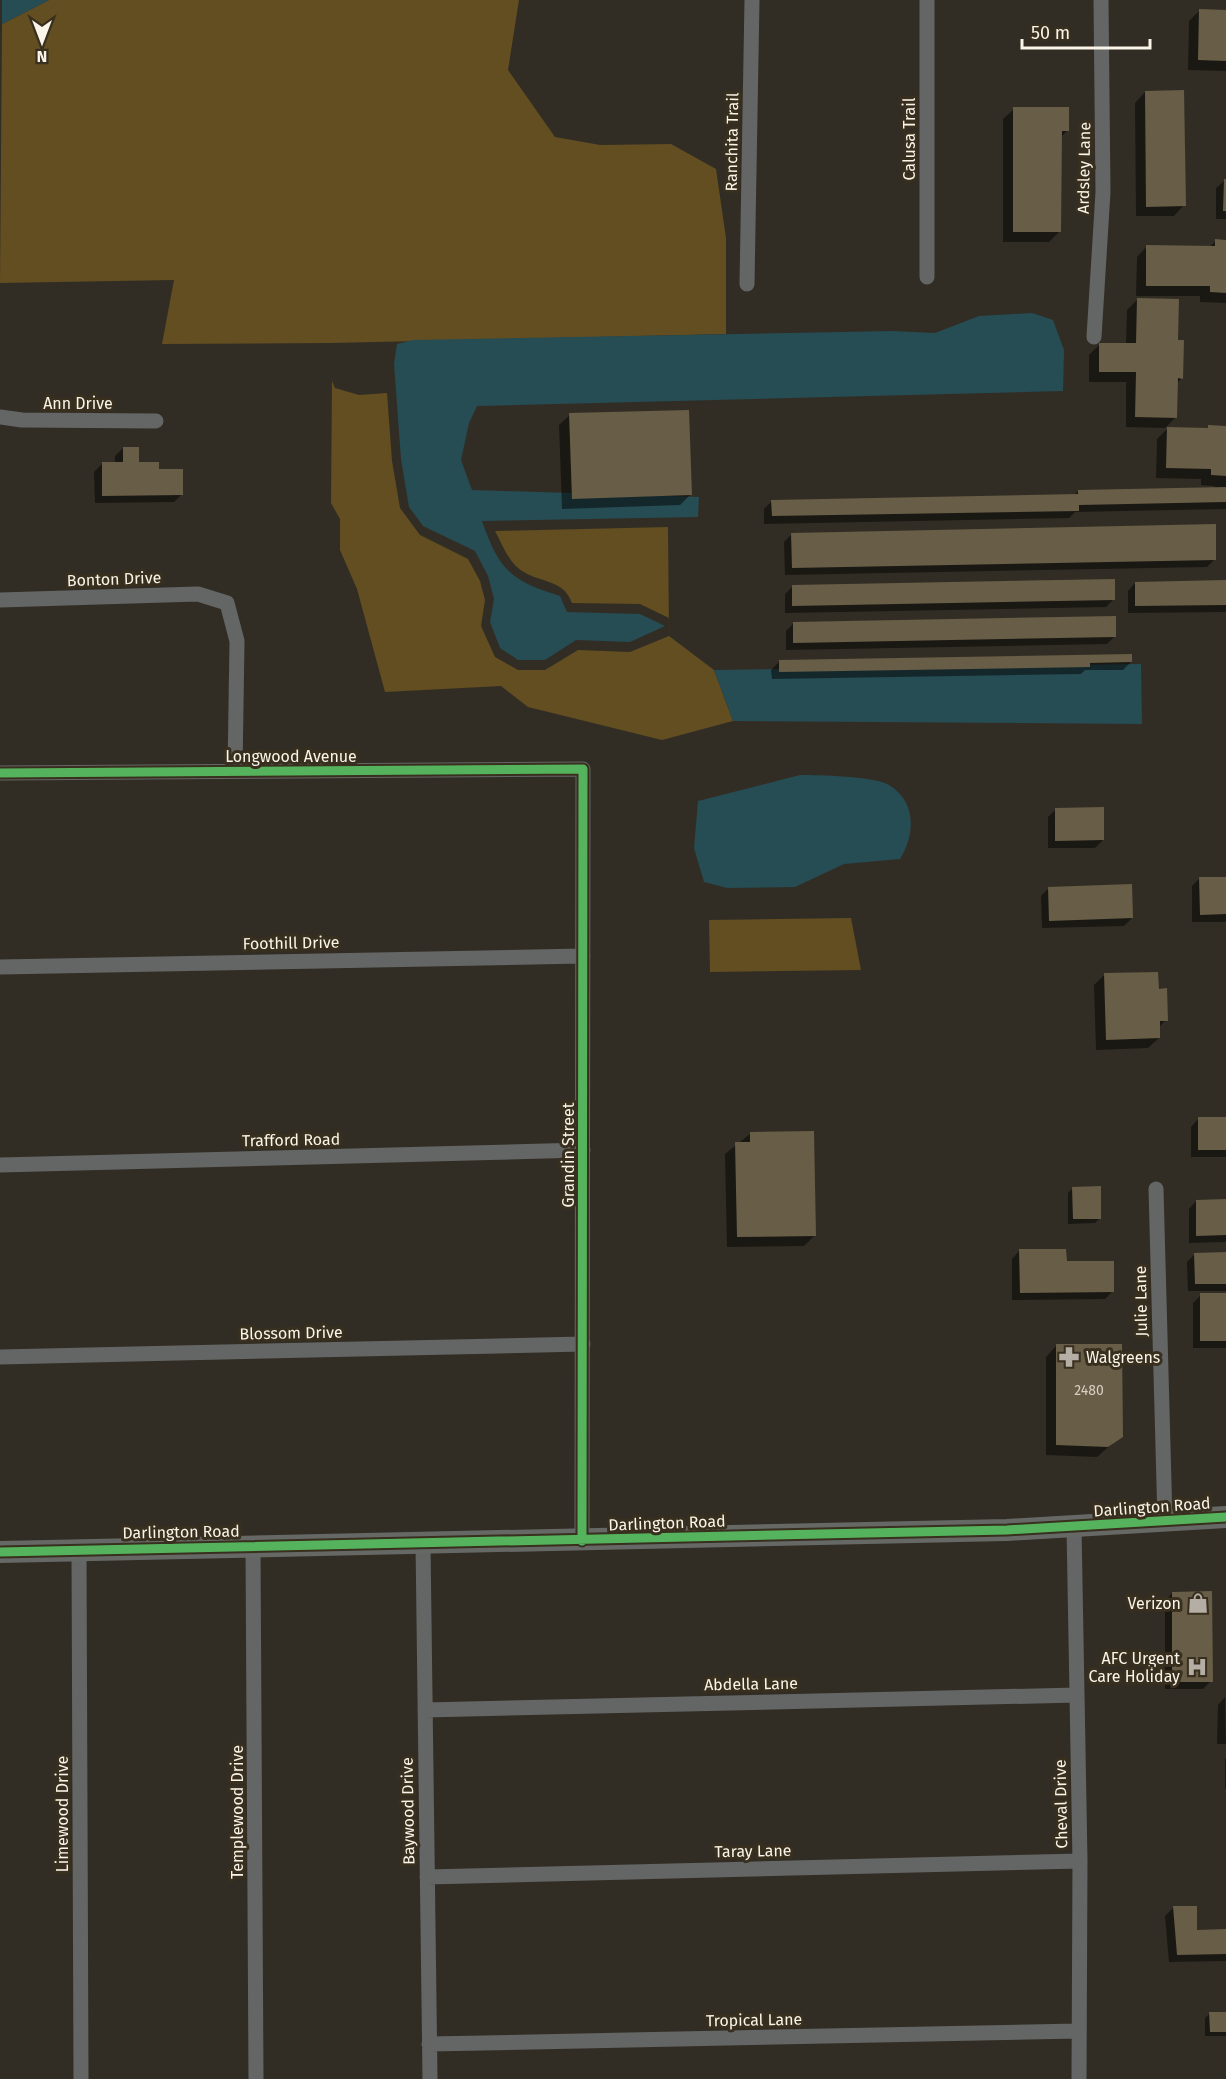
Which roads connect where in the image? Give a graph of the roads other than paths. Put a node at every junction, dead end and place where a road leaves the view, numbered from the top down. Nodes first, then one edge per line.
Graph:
1 (752, 0) edge
2 (927, 0) edge
3 (1101, 0) edge
4 (927, 278) dead end
5 (747, 284) dead end
6 (1094, 337) dead end
7 (0, 417) edge
8 (156, 421) dead end
9 (0, 600) edge
10 (583, 769) joint
11 (235, 771) junction
12 (0, 773) edge
13 (583, 956) junction
14 (0, 967) edge
15 (583, 1150) junction
16 (0, 1165) edge
17 (1156, 1189) dead end
18 (583, 1344) junction
19 (0, 1357) edge
20 (1226, 1517) edge
21 (1165, 1520) junction
22 (1074, 1527) junction
23 (582, 1541) junction
24 (423, 1543) junction
25 (253, 1546) junction
26 (79, 1550) junction
27 (0, 1552) edge
28 (1077, 1695) junction
29 (425, 1710) junction
30 (1080, 1861) junction
31 (428, 1877) junction
32 (1079, 2031) junction
33 (429, 2044) junction
34 (81, 2079) edge
35 (256, 2079) edge
36 (429, 2079) edge
37 (1079, 2079) edge

1 - 5 street, Ranchita Trail
2 - 4 street, Calusa Trail
3 - 6 street, Ardsley Lane
7 - 8 street, Ann Drive
9 - 11 street, Bonton Drive
10 - 11 street, Longwood Avenue
10 - 13 street, Grandin Street
11 - 12 street, Longwood Avenue
13 - 14 street, Foothill Drive
13 - 15 street, Grandin Street
15 - 16 street, Trafford Road
15 - 18 street, Grandin Street
17 - 21 street, Julie Lane
18 - 19 street, Blossom Drive
18 - 23 street, Grandin Street
20 - 21 street, Darlington Road
21 - 22 street, Darlington Road
22 - 23 street, Darlington Road
22 - 28 street, Cheval Drive
23 - 24 street, Darlington Road
24 - 25 street, Darlington Road
24 - 29 street, Baywood Drive
25 - 26 street, Darlington Road
25 - 35 street, Templewood Drive
26 - 27 street, Darlington Road
26 - 34 street, Limewood Drive
28 - 29 street, Abdella Lane
28 - 30 street, Cheval Drive
29 - 31 street, Baywood Drive
30 - 31 street, Taray Lane
30 - 32 street, Cheval Drive
31 - 33 street, Baywood Drive
32 - 33 street, Tropical Lane
32 - 37 street, Cheval Drive
33 - 36 street, Baywood Drive

